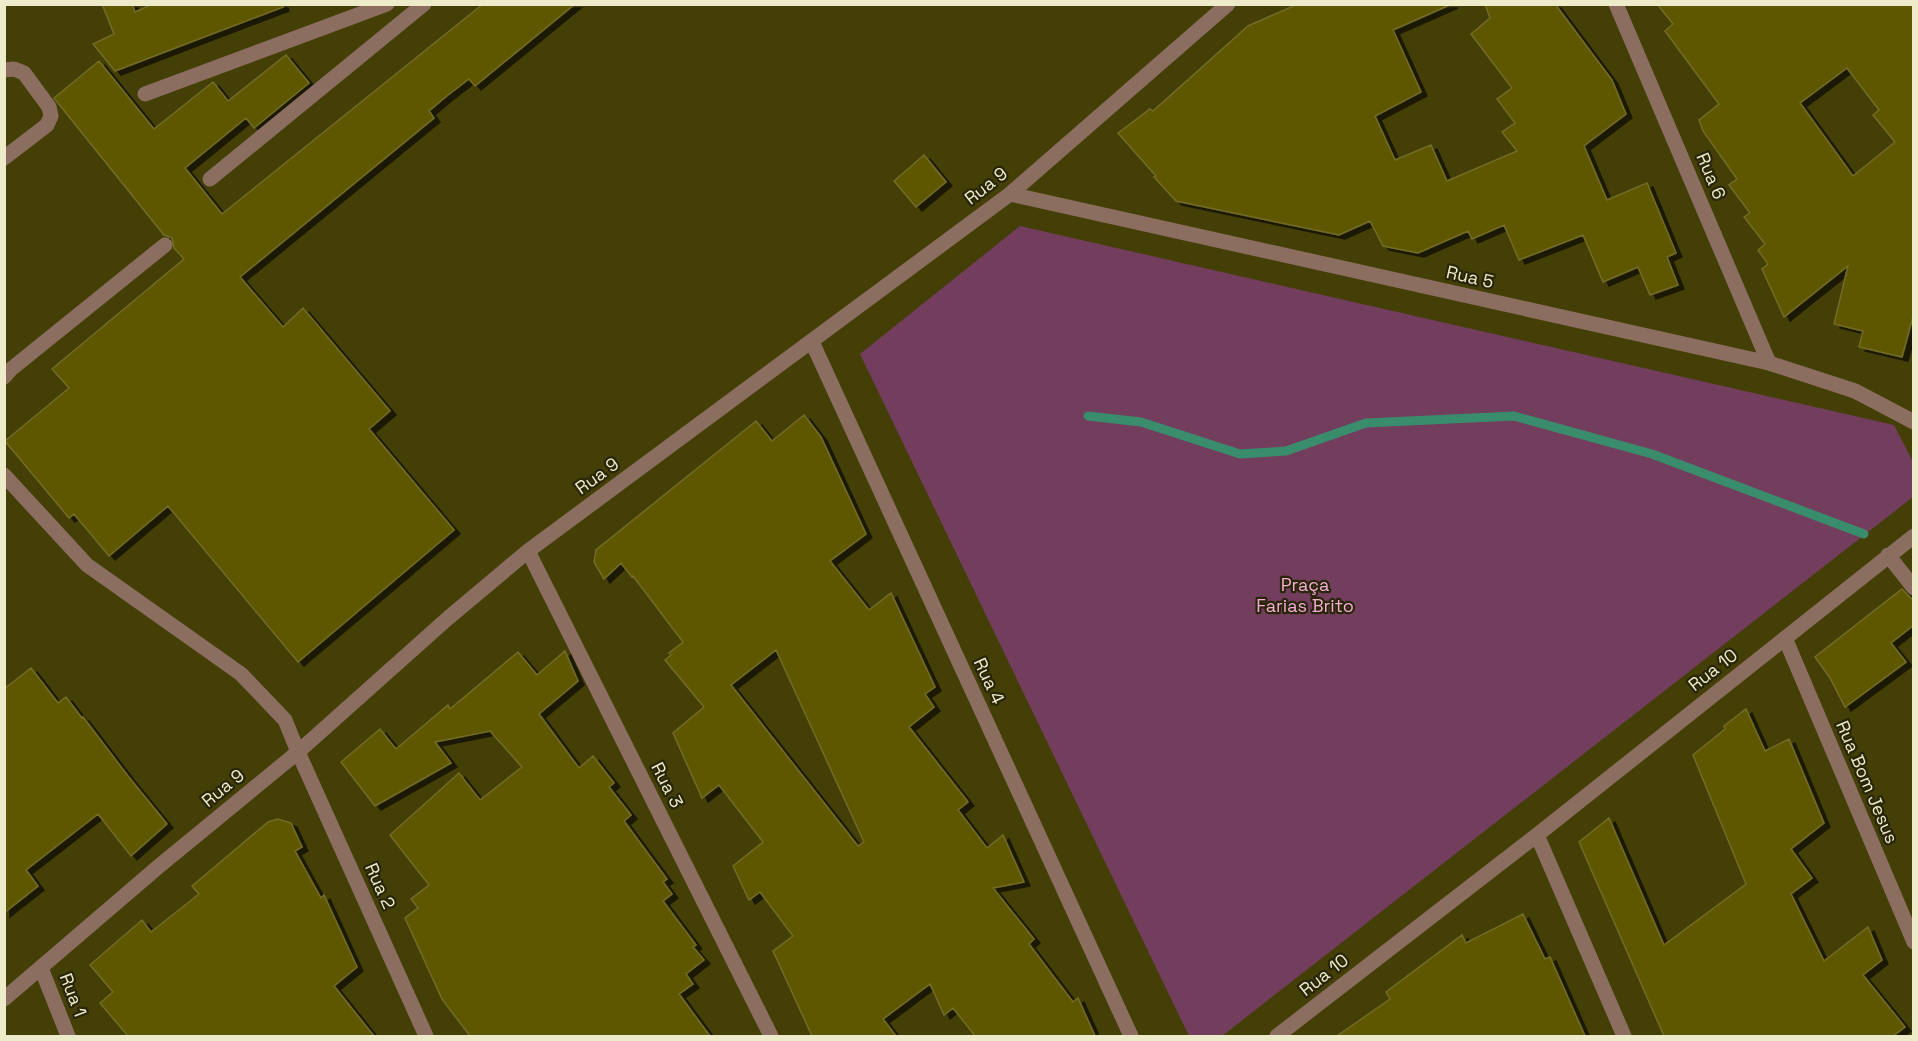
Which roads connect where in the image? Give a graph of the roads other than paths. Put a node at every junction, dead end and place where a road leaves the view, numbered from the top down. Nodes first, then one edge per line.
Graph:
1 (387, 4) edge
2 (424, 4) edge
3 (1228, 4) edge
4 (1616, 4) edge
5 (4, 70) edge
6 (145, 94) dead end
7 (4, 158) edge
8 (210, 179) dead end
9 (1010, 194) junction
10 (165, 245) dead end
11 (812, 342) junction
12 (1769, 363) junction
13 (4, 377) edge
14 (1914, 422) edge
15 (4, 475) edge
16 (1914, 536) edge
17 (528, 551) junction
18 (1888, 555) junction
19 (1914, 588) edge
20 (1785, 638) junction
21 (298, 752) junction
22 (1537, 835) junction
23 (1914, 942) edge
24 (41, 968) junction
25 (4, 999) edge
26 (68, 1036) edge
27 (426, 1036) edge
28 (771, 1036) edge
29 (1131, 1036) edge
30 (1276, 1036) edge
31 (1624, 1036) edge

1 - 6 street
2 - 8 street
3 - 9 street, Rua 9
4 - 12 street, Rua 6
5 - 7 street
9 - 11 street, Rua 9
9 - 12 street, Rua 5
10 - 13 street
11 - 17 street, Rua 9
11 - 29 street, Rua 4
12 - 14 street, Rua 5
15 - 21 street, Rua 2
16 - 18 street, Rua 10
17 - 21 street, Rua 9
17 - 28 street, Rua 3
18 - 19 street
18 - 20 street, Rua 10
20 - 22 street, Rua 10
20 - 23 street, Rua Bom Jesus
21 - 24 street, Rua 9
21 - 27 street, Rua 2
22 - 30 street, Rua 10
22 - 31 street
24 - 25 street, Rua 9
24 - 26 street, Rua 1

